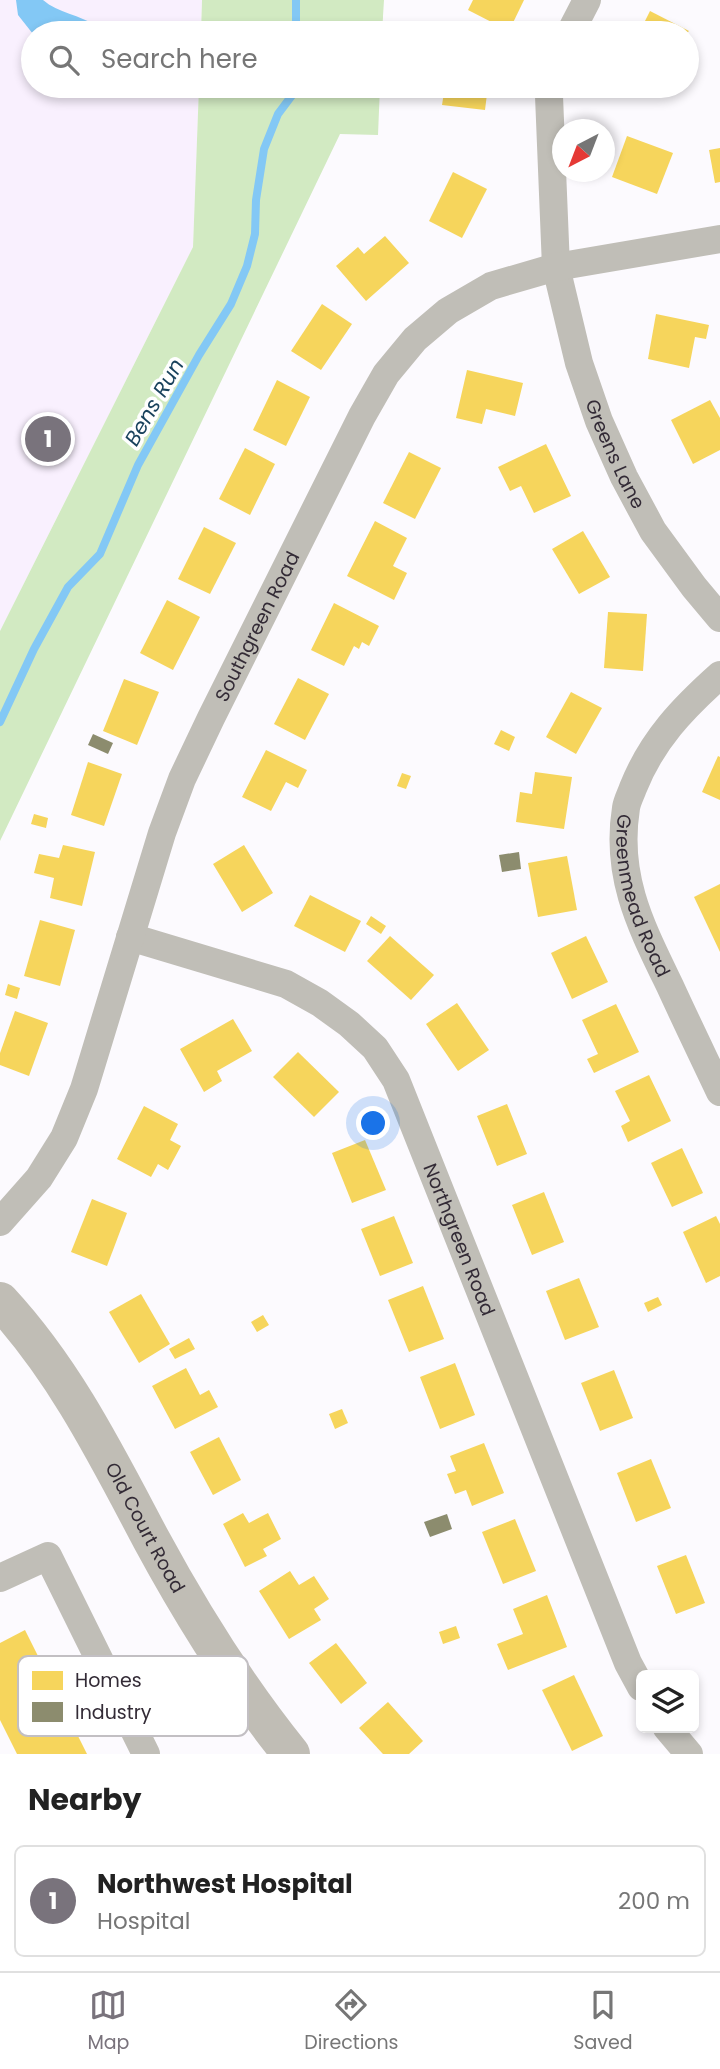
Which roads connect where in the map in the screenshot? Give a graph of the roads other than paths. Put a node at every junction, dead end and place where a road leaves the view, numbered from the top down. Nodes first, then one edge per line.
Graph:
1 (587, 0) edge
2 (576, 21) edge
3 (549, 98) edge
4 (720, 239) edge
5 (556, 267) junction
6 (720, 618) edge
7 (720, 675) edge
8 (130, 937) junction
9 (720, 1092) edge
10 (0, 1222) edge
11 (0, 1301) edge
12 (0, 1578) edge
13 (97, 1656) edge
14 (219, 1656) edge
15 (636, 1677) edge
16 (248, 1699) edge
17 (671, 1733) edge
18 (137, 1736) edge
19 (146, 1754) edge
20 (290, 1754) edge
21 (689, 1754) edge

1 - 2 street
3 - 5 street, Greens Lane
4 - 5 street, Southgreen Road
5 - 6 street, Greens Lane
5 - 8 street, Southgreen Road
7 - 9 street, Greenmead Road
8 - 10 street, Southgreen Road
8 - 15 street, Northgreen Road
11 - 14 main road, Old Court Road
12 - 13 street
16 - 20 main road, Old Court Road
17 - 21 street
18 - 19 street

